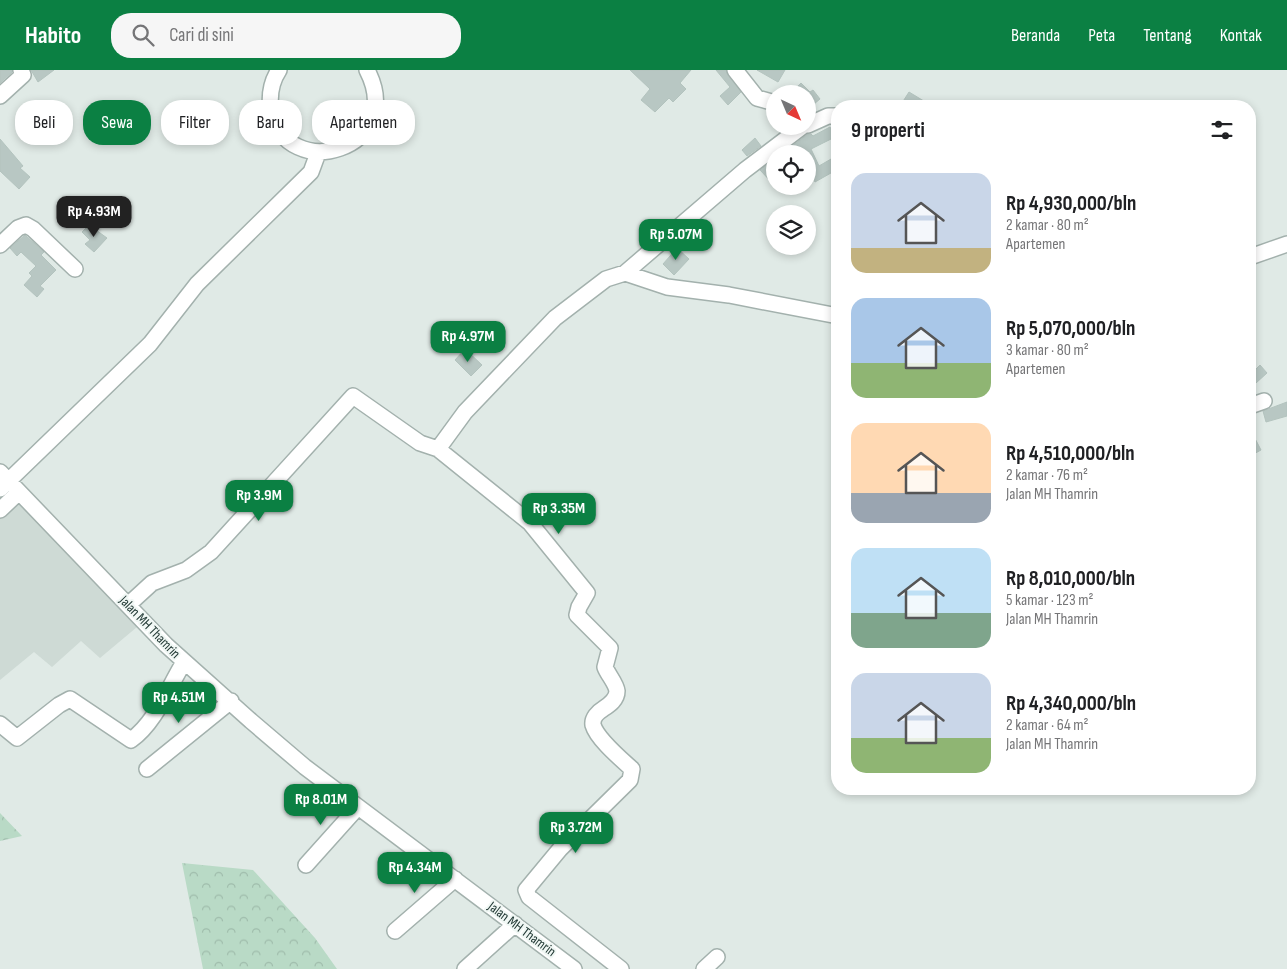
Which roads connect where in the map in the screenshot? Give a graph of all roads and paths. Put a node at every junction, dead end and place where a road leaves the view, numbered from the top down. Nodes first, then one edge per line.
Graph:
1 (21, 70) edge
2 (279, 70) edge
3 (367, 70) edge
4 (380, 70) edge
5 (735, 70) edge
6 (375, 86) junction
7 (0, 96) edge
8 (766, 100) edge
9 (831, 116) edge
10 (816, 121) edge
11 (790, 135) edge
12 (318, 153) junction
13 (1287, 244) edge
14 (0, 245) edge
15 (1256, 255) edge
16 (75, 268) dead end
17 (626, 272) junction
18 (831, 315) edge
19 (1264, 401) dead end
20 (1256, 404) edge
21 (438, 449) junction
22 (3, 480) edge
23 (19, 492) junction
24 (0, 510) edge
25 (128, 605) junction
26 (184, 662) junction
27 (231, 701) junction
28 (0, 724) edge
29 (147, 769) dead end
30 (358, 807) junction
31 (306, 865) dead end
32 (455, 879) junction
33 (515, 924) junction
34 (395, 931) dead end
35 (717, 957) dead end
36 (465, 969) edge
37 (574, 969) edge
38 (622, 969) edge
39 (704, 969) edge

1 - 7 street
2 - 12 street
3 - 6 street
4 - 6 street
5 - 8 street
6 - 12 street
9 - 10 street
11 - 17 street
12 - 22 street
13 - 15 street
14 - 16 street
17 - 18 street
17 - 21 street
19 - 20 street
21 - 25 street
21 - 38 street
22 - 23 street, Jalan MH Thamrin
23 - 24 street
23 - 25 street, Jalan MH Thamrin
25 - 26 street, Jalan MH Thamrin
26 - 27 street, Jalan MH Thamrin
26 - 28 street
27 - 29 street
27 - 30 street, Jalan MH Thamrin
30 - 31 street
30 - 32 street, Jalan MH Thamrin
32 - 33 street, Jalan MH Thamrin
32 - 34 street
33 - 36 street
33 - 37 street, Jalan MH Thamrin
35 - 39 street

